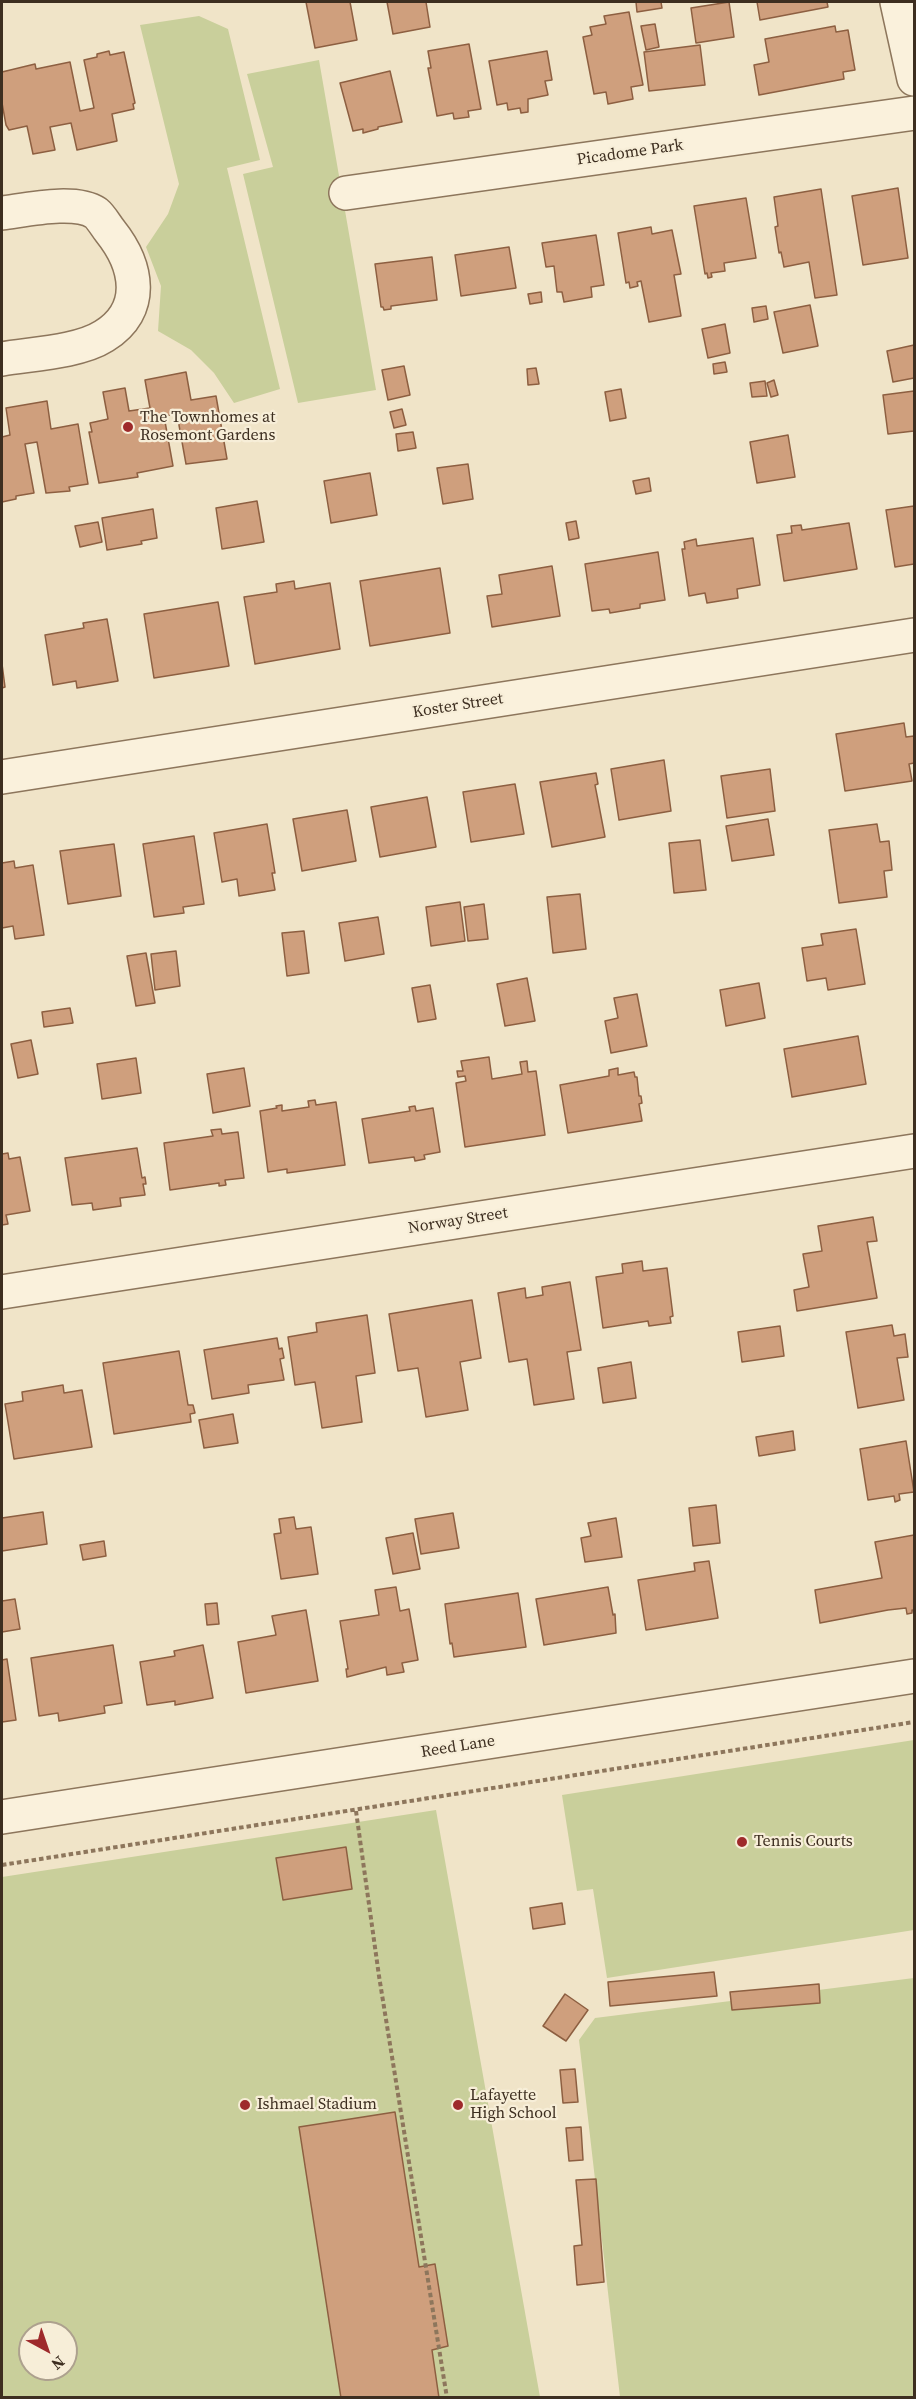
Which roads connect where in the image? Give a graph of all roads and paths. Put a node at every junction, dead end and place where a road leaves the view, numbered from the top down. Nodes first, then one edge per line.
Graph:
1 (897, 2) edge
2 (915, 79) edge
3 (915, 113) edge
4 (346, 193) dead end
5 (2, 213) edge
6 (2, 359) edge
7 (915, 635) edge
8 (2, 777) edge
9 (915, 1151) edge
10 (2, 1292) edge
11 (915, 1676) edge
12 (915, 1722) edge
13 (356, 1811) junction
14 (2, 1817) edge
15 (2, 1865) edge
16 (447, 2397) edge

1 - 2 street
3 - 4 street, Picadome Park
5 - 6 street
7 - 8 street, Koster Street
9 - 10 street, Norway Street
11 - 14 street, Reed Lane
12 - 13 path
13 - 15 path
13 - 16 path

